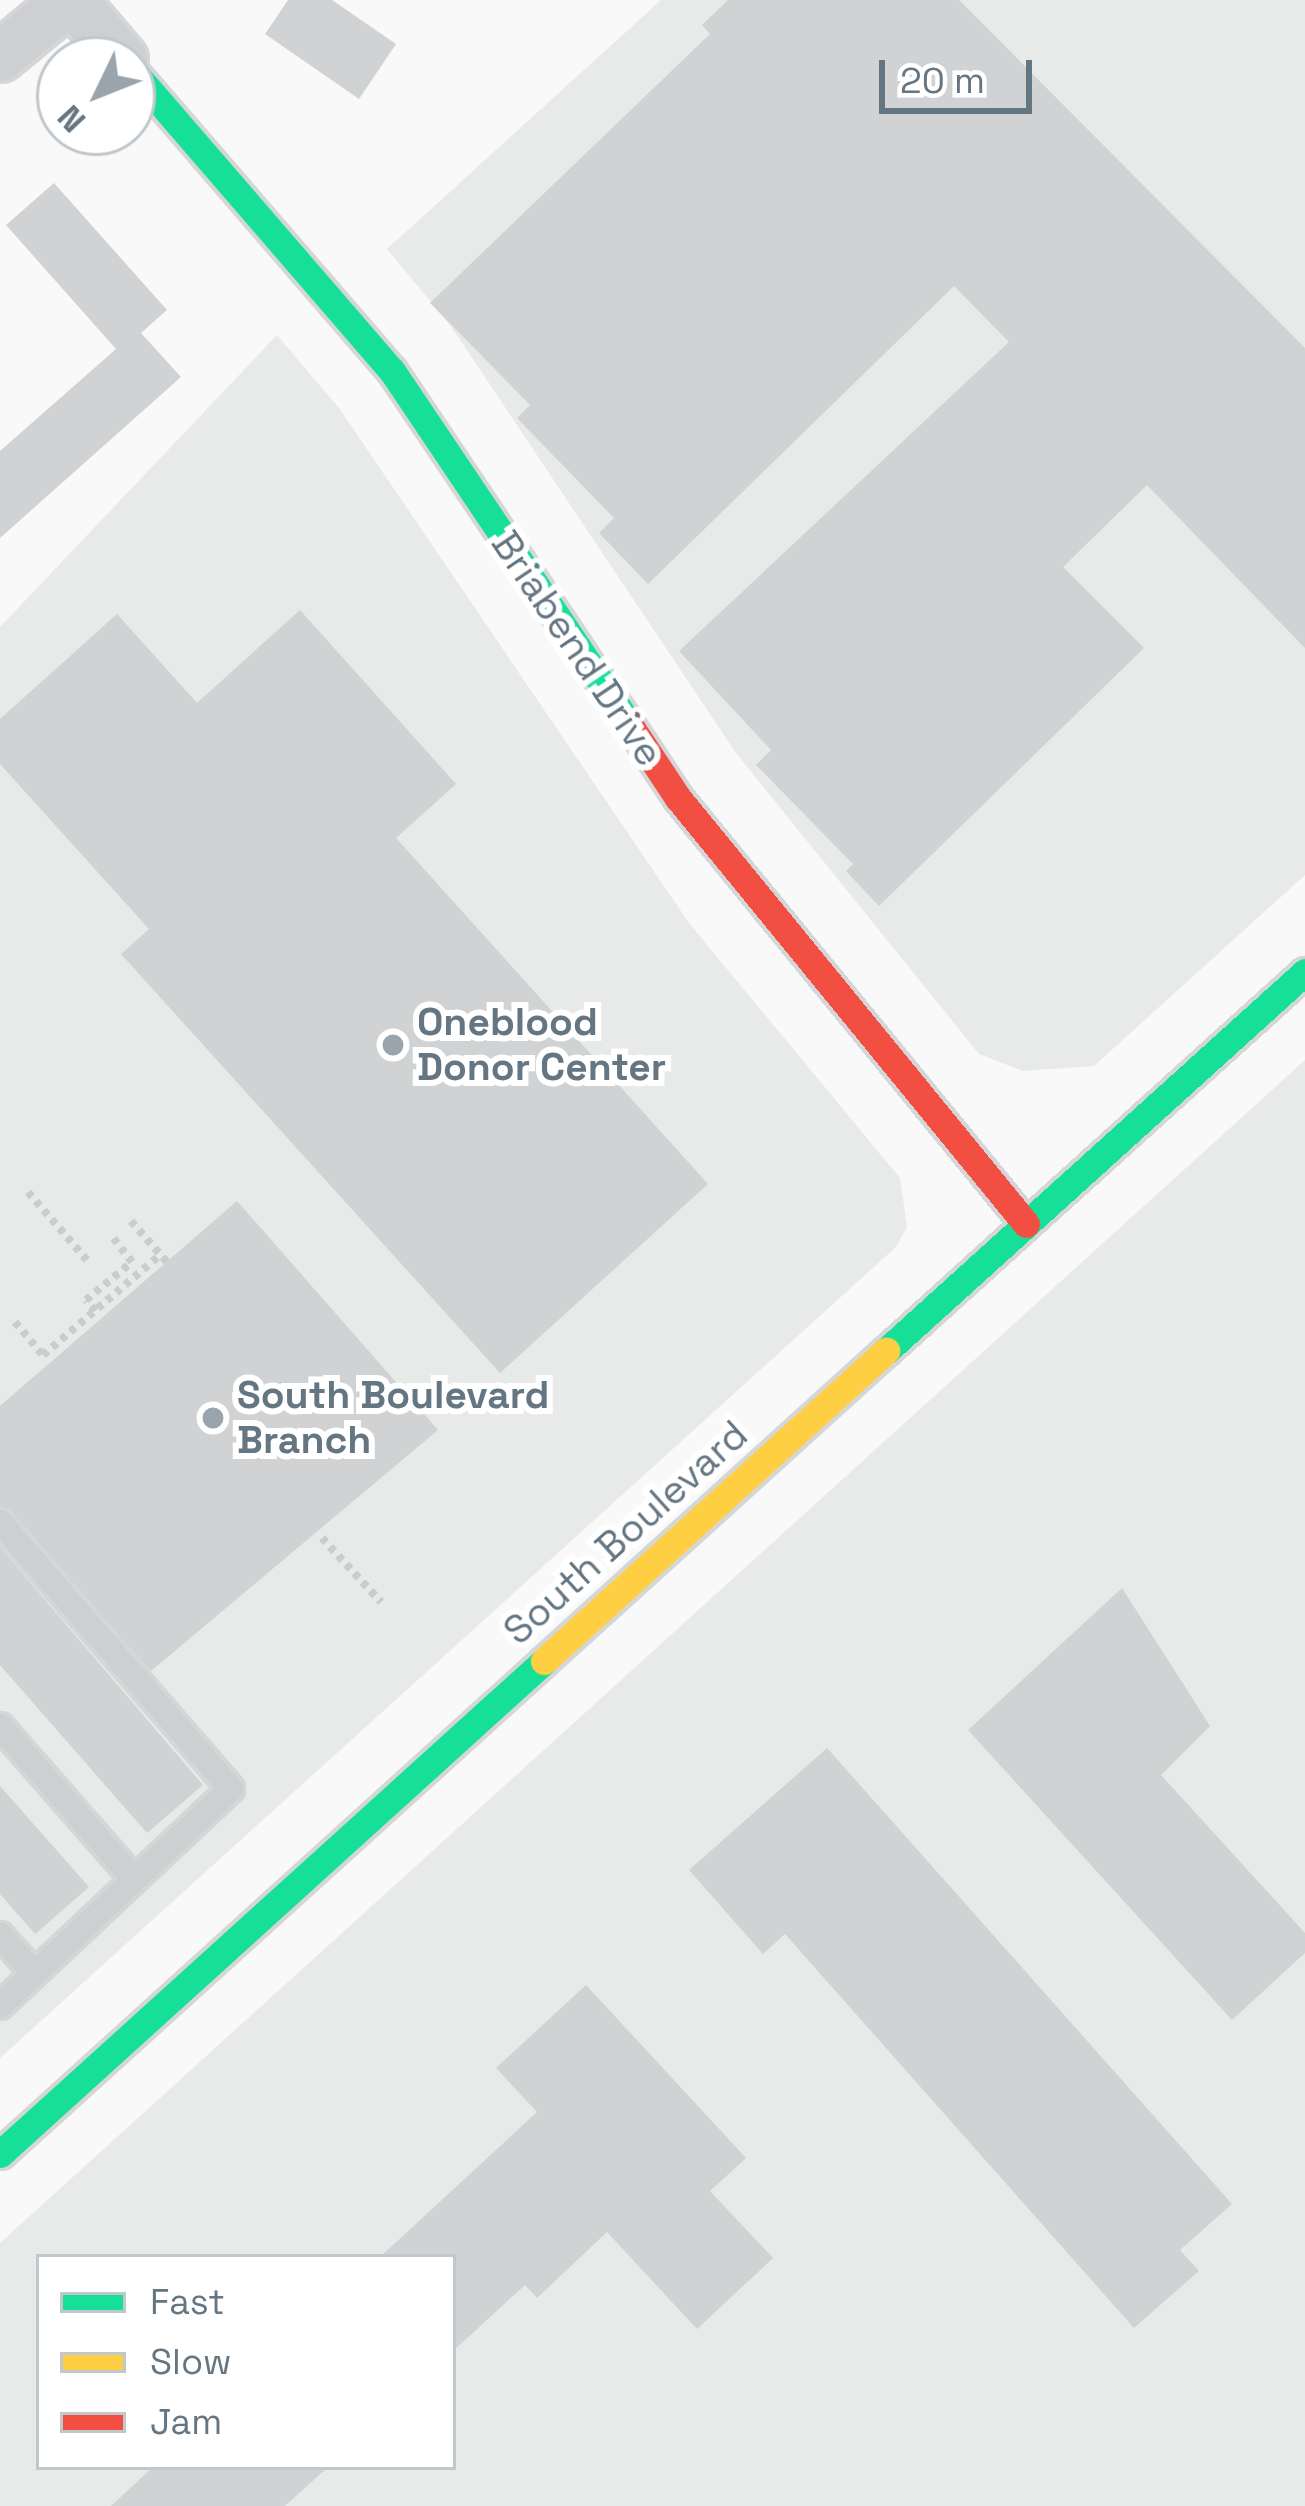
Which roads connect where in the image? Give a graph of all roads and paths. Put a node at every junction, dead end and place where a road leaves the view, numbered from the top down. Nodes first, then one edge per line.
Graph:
1 (70, 0) edge
2 (102, 36) edge
3 (0, 58) edge
4 (156, 98) edge
5 (1305, 972) edge
6 (28, 1192) dead end
7 (131, 1222) dead end
8 (1026, 1225) junction
9 (113, 1238) dead end
10 (86, 1260) dead end
11 (95, 1311) junction
12 (15, 1322) dead end
13 (0, 1522) edge
14 (322, 1538) dead end
15 (381, 1602) dead end
16 (0, 1726) edge
17 (134, 1879) junction
18 (0, 1935) edge
19 (34, 1973) junction
20 (0, 2006) edge
21 (0, 2154) edge

1 - 2 street
1 - 3 street
4 - 8 main road, Briabend Drive
5 - 8 main road, South Boulevard
6 - 10 path
7 - 11 path
8 - 21 main road, South Boulevard
9 - 11 path
11 - 12 path
13 - 17 lane
14 - 15 path
16 - 17 lane
17 - 19 lane
18 - 19 lane
19 - 20 lane

